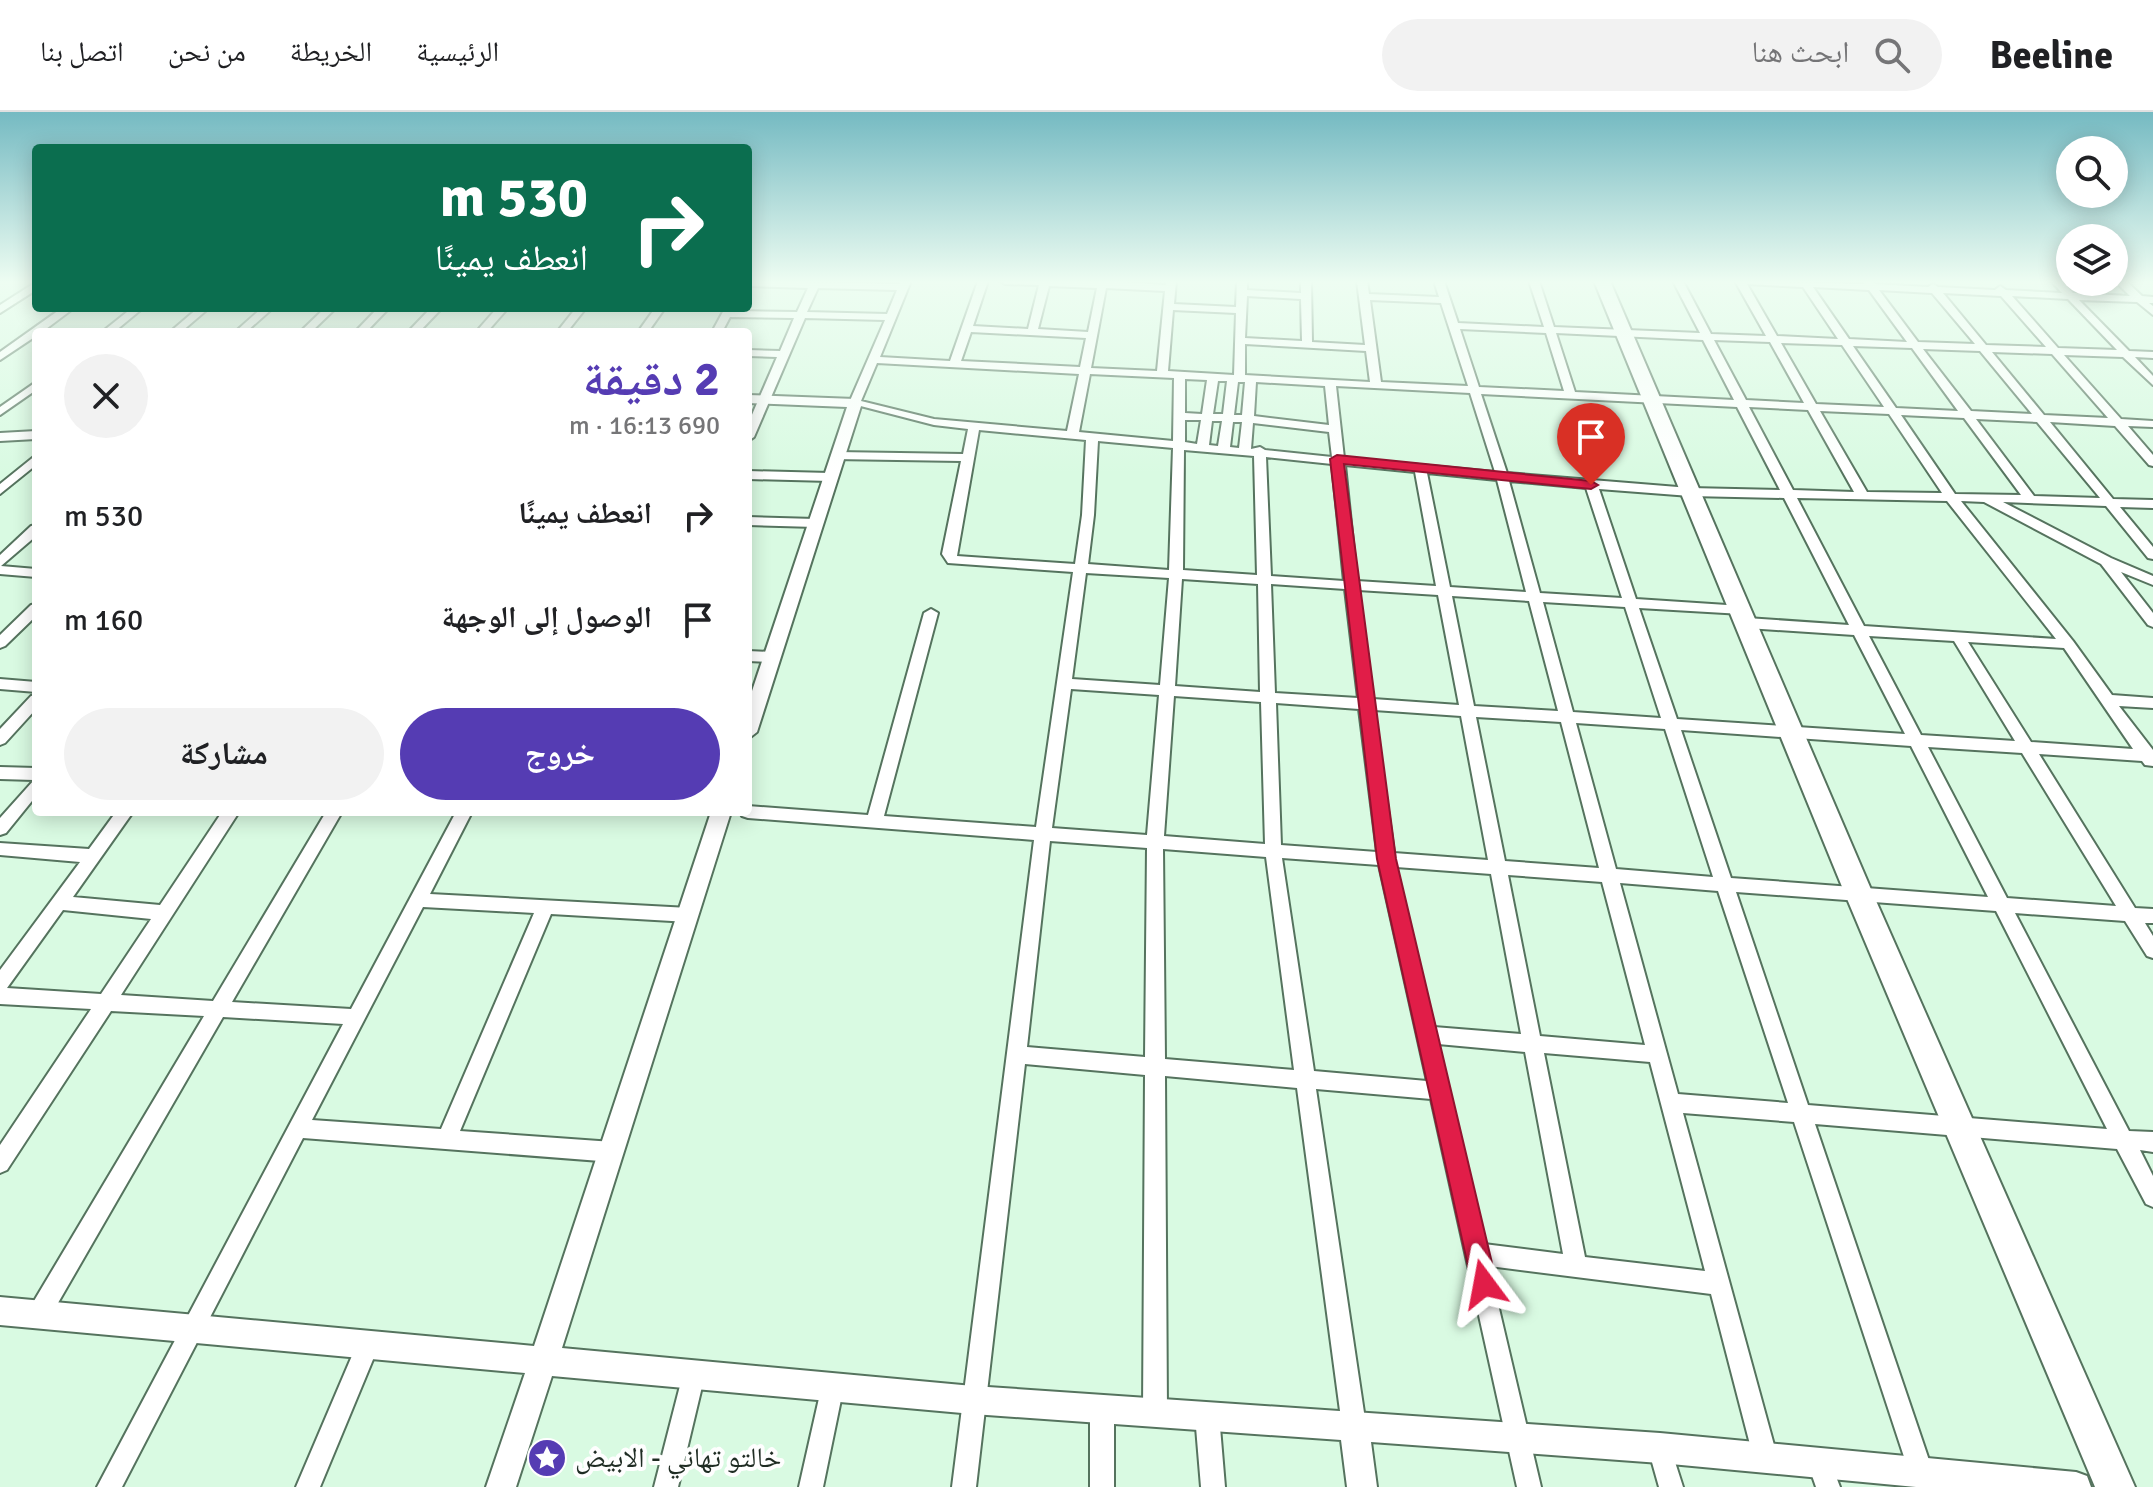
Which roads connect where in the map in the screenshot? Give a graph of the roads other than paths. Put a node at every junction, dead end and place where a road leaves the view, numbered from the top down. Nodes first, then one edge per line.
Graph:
1 (16, 345) edge
2 (787, 345) edge
3 (879, 345) edge
4 (961, 345) edge
5 (1090, 345) edge
6 (1165, 345) edge
7 (1240, 345) edge
8 (1311, 345) edge
9 (1458, 345) edge
10 (1554, 345) edge
11 (1630, 345) edge
12 (1710, 345) edge
13 (1777, 345) edge
14 (1847, 345) edge
15 (1916, 345) edge
16 (1935, 345) edge
17 (1981, 345) edge
18 (2050, 345) edge
19 (2118, 345) edge
20 (1371, 348) joint
21 (1983, 348) junction
22 (2055, 351) junction
23 (752, 353) edge
24 (783, 354) junction
25 (2126, 354) junction
26 (2153, 355) edge
27 (0, 357) edge
28 (873, 360) junction
29 (954, 366) junction
30 (1085, 372) junction
31 (1162, 375) junction
32 (1180, 376) junction
33 (1213, 377) junction
34 (1241, 378) junction
35 (2153, 382) edge
36 (1330, 383) junction
37 (1376, 386) junction
38 (32, 388) edge
39 (1472, 390) junction
40 (1571, 396) junction
41 (756, 399) edge
42 (1653, 400) junction
43 (855, 403) junction
44 (1740, 404) junction
45 (1812, 407) junction
46 (1893, 411) junction
47 (0, 412) edge
48 (1967, 415) junction
49 (1179, 416) junction
50 (1206, 417) junction
51 (1228, 418) junction
52 (2041, 418) junction
53 (1248, 419) junction
54 (2117, 422) junction
55 (2153, 424) edge
56 (974, 426) junction
57 (1334, 429) junction
58 (32, 435) edge
59 (1072, 436) junction
60 (0, 437) edge
61 (1092, 438) junction
62 (1178, 444) junction
63 (1203, 446) junction
64 (1224, 448) junction
65 (1253, 451) junction
66 (837, 456) junction
67 (967, 458) junction
68 (1337, 459) junction
69 (32, 462) edge
70 (2153, 462) edge
71 (1420, 468) junction
72 (752, 475) edge
73 (1502, 476) junction
74 (830, 477) junction
75 (1591, 485) junction
76 (2, 487) edge
77 (1690, 492) junction
78 (1787, 494) junction
79 (1862, 494) junction
80 (1950, 496) junction
81 (1986, 498) junction
82 (2030, 499) junction
83 (2108, 502) junction
84 (2153, 504) edge
85 (752, 521) edge
86 (815, 523) junction
87 (32, 533) edge
88 (2153, 555) edge
89 (2106, 561) junction
90 (0, 562) edge
91 (1079, 569) junction
92 (0, 570) edge
93 (32, 573) edge
94 (1176, 574) junction
95 (1262, 579) junction
96 (2153, 581) edge
97 (1351, 585) junction
98 (1444, 590) junction
99 (1534, 595) junction
100 (1630, 602) junction
101 (32, 612) edge
102 (931, 613) dead end
103 (1745, 617) junction
104 (2153, 622) edge
105 (1859, 630) junction
106 (1958, 637) junction
107 (0, 643) edge
108 (2068, 644) junction
109 (752, 656) edge
110 (772, 657) junction
111 (0, 684) edge
112 (1064, 684) junction
113 (32, 687) edge
114 (1169, 691) junction
115 (1266, 698) junction
116 (2107, 700) junction
117 (2153, 703) edge
118 (32, 704) edge
119 (1366, 705) junction
120 (1468, 712) junction
121 (752, 717) edge
122 (1567, 719) junction
123 (1672, 726) junction
124 (1794, 734) junction
125 (0, 739) edge
126 (1917, 742) junction
127 (2028, 749) junction
128 (2151, 759) edge
129 (0, 773) edge
130 (32, 774) edge
131 (32, 790) edge
132 (752, 812) edge
133 (122, 816) edge
134 (228, 816) edge
135 (332, 816) edge
136 (462, 816) edge
137 (720, 816) edge
138 (874, 821) junction
139 (0, 829) edge
140 (1043, 833) junction
141 (1155, 842) junction
142 (0, 849) edge
143 (1273, 850) junction
144 (93, 856) junction
145 (1386, 859) junction
146 (1498, 867) junction
147 (1610, 875) junction
148 (1725, 884) junction
149 (1859, 894) junction
150 (418, 900) junction
151 (59, 903) junction
152 (2002, 905) junction
153 (545, 908) junction
154 (166, 913) junction
155 (689, 915) junction
156 (2131, 915) junction
157 (2153, 916) edge
158 (2153, 951) edge
159 (0, 984) edge
160 (0, 996) edge
161 (109, 1002) junction
162 (218, 1008) junction
163 (355, 1017) junction
164 (1427, 1035) junction
165 (1531, 1044) junction
166 (1656, 1054) junction
167 (1017, 1055) junction
168 (1153, 1066) junction
169 (1305, 1080) junction
170 (1440, 1091) junction
171 (1671, 1103) junction
172 (1802, 1115) junction
173 (296, 1128) junction
174 (1959, 1128) junction
175 (447, 1138) junction
176 (2123, 1140) junction
177 (2153, 1142) edge
178 (613, 1152) junction
179 (0, 1163) edge
180 (2153, 1197) edge
181 (1478, 1254) junction
182 (1576, 1266) junction
183 (1719, 1284) junction
184 (2, 1314) edge
185 (39, 1314) junction
186 (192, 1328) junction
187 (368, 1345) junction
188 (544, 1360) junction
189 (694, 1374) junction
190 (833, 1385) junction
191 (973, 1400) junction
192 (1102, 1409) junction
193 (1155, 1412) junction
194 (1207, 1415) junction
195 (1354, 1426) junction
196 (1518, 1438) junction
197 (1660, 1448) junction
198 (1765, 1456) junction
199 (1921, 1472) junction
200 (1823, 1474) edge
201 (109, 1487) edge
202 (308, 1487) edge
203 (501, 1487) edge
204 (666, 1487) edge
205 (811, 1487) edge
206 (964, 1487) edge
207 (1102, 1487) edge
208 (1213, 1487) edge
209 (1362, 1487) edge
210 (1529, 1487) edge
211 (1671, 1487) edge
212 (2076, 1487) edge
213 (2115, 1487) edge

1 - 27 street
2 - 24 street
3 - 28 street
4 - 29 street
5 - 30 street
6 - 31 street
7 - 34 street
8 - 20 street
9 - 39 street
10 - 40 street
11 - 42 main road
12 - 44 street
13 - 45 street
14 - 46 street
15 - 48 street
16 - 21 street
17 - 21 street
18 - 22 street
19 - 25 street
20 - 37 street
21 - 22 street
21 - 52 street
22 - 25 street
22 - 54 street
23 - 24 street
24 - 41 street
25 - 26 street
25 - 35 street
28 - 29 street
28 - 43 street
29 - 30 street
30 - 31 street
30 - 59 street
31 - 32 street
32 - 33 street
32 - 49 street
33 - 34 street
33 - 50 street
34 - 36 street
34 - 51 street
34 - 53 street
36 - 37 street
36 - 57 street
37 - 39 street
38 - 47 street
39 - 40 street
39 - 73 street
40 - 42 street
41 - 43 street
42 - 44 street
42 - 77 main road
43 - 56 street
43 - 66 street
44 - 45 street
44 - 78 street
45 - 46 street
45 - 79 street
46 - 48 street
46 - 80 street
48 - 52 street
48 - 82 street
49 - 50 street
49 - 62 street
50 - 51 street
50 - 63 street
51 - 53 street
51 - 64 street
52 - 54 street
52 - 83 street
53 - 57 street
53 - 65 street
54 - 55 street
54 - 70 street
56 - 59 street
56 - 67 street
57 - 68 street
58 - 60 street
59 - 61 street
61 - 62 street
61 - 91 street
62 - 63 street
62 - 94 street
63 - 64 street
64 - 65 street
65 - 68 street
65 - 95 street
66 - 67 street
66 - 74 street
67 - 91 street
68 - 71 street
68 - 97 street
69 - 76 street
71 - 73 street
71 - 98 street
72 - 74 street
73 - 75 street
73 - 99 street
74 - 86 street
75 - 77 street
75 - 100 street
77 - 78 street
77 - 103 main road
78 - 79 street
78 - 105 street
79 - 80 street
80 - 81 street
80 - 108 street
81 - 82 street
81 - 89 street
82 - 83 street
83 - 84 street
83 - 88 street
85 - 86 street
86 - 110 street
87 - 90 street
89 - 96 street
89 - 104 street
91 - 94 street
91 - 112 street
92 - 93 street
94 - 95 street
94 - 114 street
95 - 97 street
95 - 115 street
97 - 98 street
97 - 119 street
98 - 99 street
98 - 120 street
99 - 100 street
99 - 122 street
100 - 103 street
100 - 123 street
101 - 107 street
102 - 138 street
103 - 105 street
103 - 124 main road
105 - 106 street
105 - 126 street
106 - 108 street
106 - 127 street
108 - 116 street
109 - 110 street
110 - 121 street
111 - 113 street
112 - 114 street
112 - 140 street
114 - 115 street
114 - 141 street
115 - 119 street
115 - 143 street
116 - 117 street
116 - 128 street
118 - 125 street
119 - 120 street
119 - 145 street
120 - 122 street
120 - 146 street
122 - 123 street
122 - 147 street
123 - 124 street
123 - 148 street
124 - 126 street
124 - 149 main road
126 - 127 street
126 - 152 street
127 - 128 street
127 - 156 street
129 - 130 street
131 - 139 street
132 - 138 street
133 - 144 street
134 - 154 street
135 - 162 street
136 - 150 street
137 - 155 street
138 - 140 street
140 - 141 street
140 - 167 street
141 - 143 street
141 - 168 street
142 - 144 street
143 - 145 street
143 - 169 street
144 - 151 street
145 - 146 street
145 - 164 street
146 - 147 street
146 - 165 street
147 - 148 street
147 - 166 street
148 - 149 street
148 - 172 street
149 - 152 street
149 - 174 main road
150 - 153 street
150 - 163 street
151 - 154 street
151 - 159 street
152 - 156 street
152 - 176 street
153 - 155 street
153 - 175 street
154 - 161 street
155 - 178 street
156 - 157 street
156 - 158 street
160 - 161 street
161 - 162 street
161 - 179 street
162 - 163 street
162 - 185 street
163 - 173 street
164 - 165 street
164 - 170 street
165 - 166 street
165 - 182 street
166 - 171 street
167 - 168 street
167 - 191 street
168 - 169 street
168 - 193 street
169 - 170 street
169 - 195 street
170 - 181 street
171 - 172 street
171 - 183 street
172 - 174 street
172 - 199 street
173 - 175 street
173 - 186 street
174 - 176 street
174 - 213 main road
175 - 178 street
176 - 177 street
176 - 180 street
178 - 188 street
181 - 182 street
181 - 196 street
182 - 183 street
183 - 198 street
184 - 185 street
185 - 186 street
186 - 187 street
186 - 201 street
187 - 188 street
187 - 202 street
188 - 189 street
188 - 203 street
189 - 190 street
189 - 204 street
190 - 191 street
190 - 205 street
191 - 192 street
191 - 206 street
192 - 193 street
192 - 207 street
193 - 194 street
194 - 195 street
194 - 208 street
195 - 196 street
195 - 209 street
196 - 197 street
196 - 210 street
197 - 198 street
197 - 211 street
198 - 200 street
199 - 200 street
199 - 212 street

